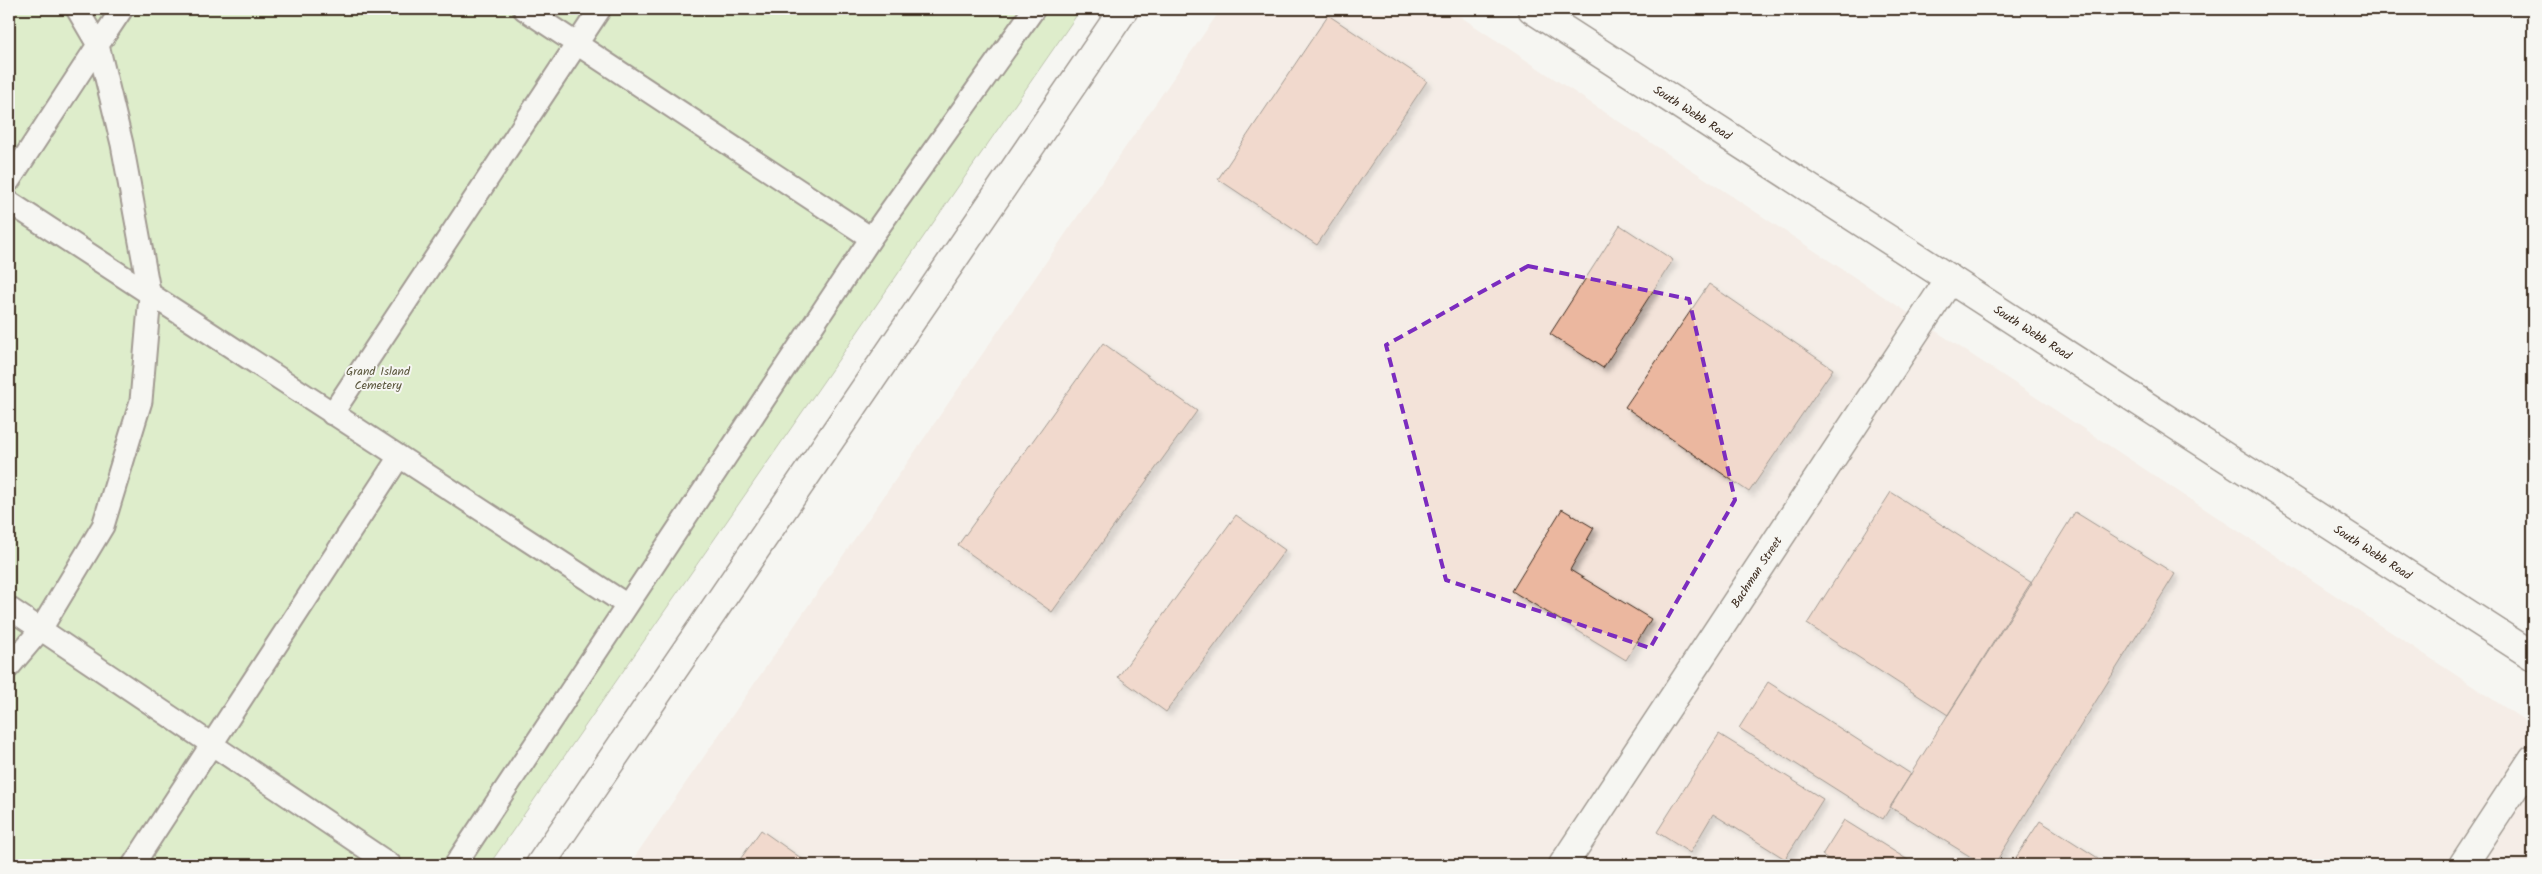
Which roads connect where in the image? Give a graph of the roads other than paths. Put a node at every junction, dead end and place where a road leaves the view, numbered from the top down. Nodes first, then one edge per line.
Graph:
1 (77, 9) edge
2 (122, 9) edge
3 (524, 9) edge
4 (600, 9) edge
5 (1034, 9) edge
6 (1124, 9) edge
7 (1532, 9) edge
8 (576, 44) junction
9 (98, 45) junction
10 (9, 181) edge
11 (9, 202) edge
12 (871, 238) junction
13 (1950, 279) junction
14 (150, 296) junction
15 (332, 414) junction
16 (399, 457) junction
17 (627, 605) junction
18 (9, 608) edge
19 (41, 629) junction
20 (2533, 656) edge
21 (9, 667) edge
22 (212, 745) junction
23 (2533, 759) edge
24 (133, 865) edge
25 (390, 865) edge
26 (455, 865) edge
27 (540, 865) edge
28 (1564, 865) edge
29 (2463, 865) edge

1 - 9 lane
2 - 9 lane
3 - 8 lane
4 - 8 lane
5 - 12 lane
6 - 27 street
7 - 13 street, South Webb Road
8 - 12 lane
8 - 15 lane
9 - 10 lane
9 - 14 lane
11 - 14 lane
12 - 17 lane
13 - 20 street, South Webb Road
13 - 28 street, Bachman Street
14 - 15 lane
14 - 19 lane
15 - 16 lane
16 - 17 lane
16 - 22 lane
17 - 26 lane
18 - 19 lane
19 - 21 lane
19 - 22 lane
22 - 24 lane
22 - 25 lane
23 - 29 street

